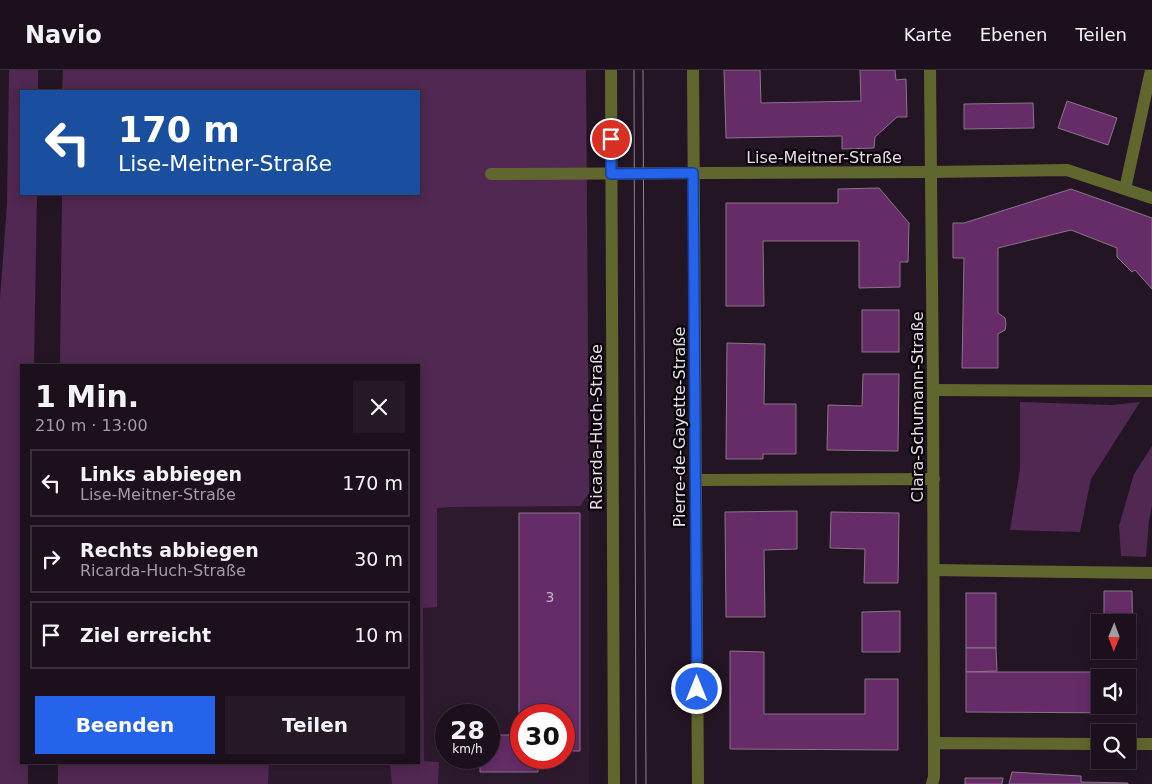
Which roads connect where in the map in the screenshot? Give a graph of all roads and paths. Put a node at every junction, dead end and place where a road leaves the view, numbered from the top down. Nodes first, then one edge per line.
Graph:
1 (610, 70) edge
2 (693, 70) edge
3 (930, 70) edge
4 (1151, 70) edge
5 (930, 172) junction
6 (693, 173) junction
7 (491, 174) dead end
8 (611, 174) junction
9 (1125, 189) junction
10 (1152, 198) edge
11 (933, 390) junction
12 (1152, 391) edge
13 (934, 479) junction
14 (696, 480) junction
15 (934, 570) junction
16 (1152, 573) edge
17 (934, 743) junction
18 (1091, 744) edge
19 (1136, 744) edge
20 (1152, 744) edge
21 (614, 784) edge
22 (698, 784) edge
23 (932, 784) edge

1 - 8 street, Ricarda-Huch-Straße
2 - 6 street, Pierre-de-Gayette-Straße
3 - 5 street, Clara-Schumann-Straße
4 - 9 street
5 - 6 street, Lise-Meitner-Straße
5 - 9 street, Lise-Meitner-Straße
5 - 11 street, Clara-Schumann-Straße
6 - 8 street, Lise-Meitner-Straße
6 - 14 street, Pierre-de-Gayette-Straße
7 - 8 street, Lise-Meitner-Straße
8 - 21 street, Ricarda-Huch-Straße
9 - 10 street, Lise-Meitner-Straße
11 - 12 street
11 - 13 street, Clara-Schumann-Straße
13 - 14 street
13 - 15 street, Clara-Schumann-Straße
14 - 22 street, Pierre-de-Gayette-Straße
15 - 16 street
15 - 17 street, Clara-Schumann-Straße
17 - 18 street
17 - 23 street, Clara-Schumann-Straße
19 - 20 street

